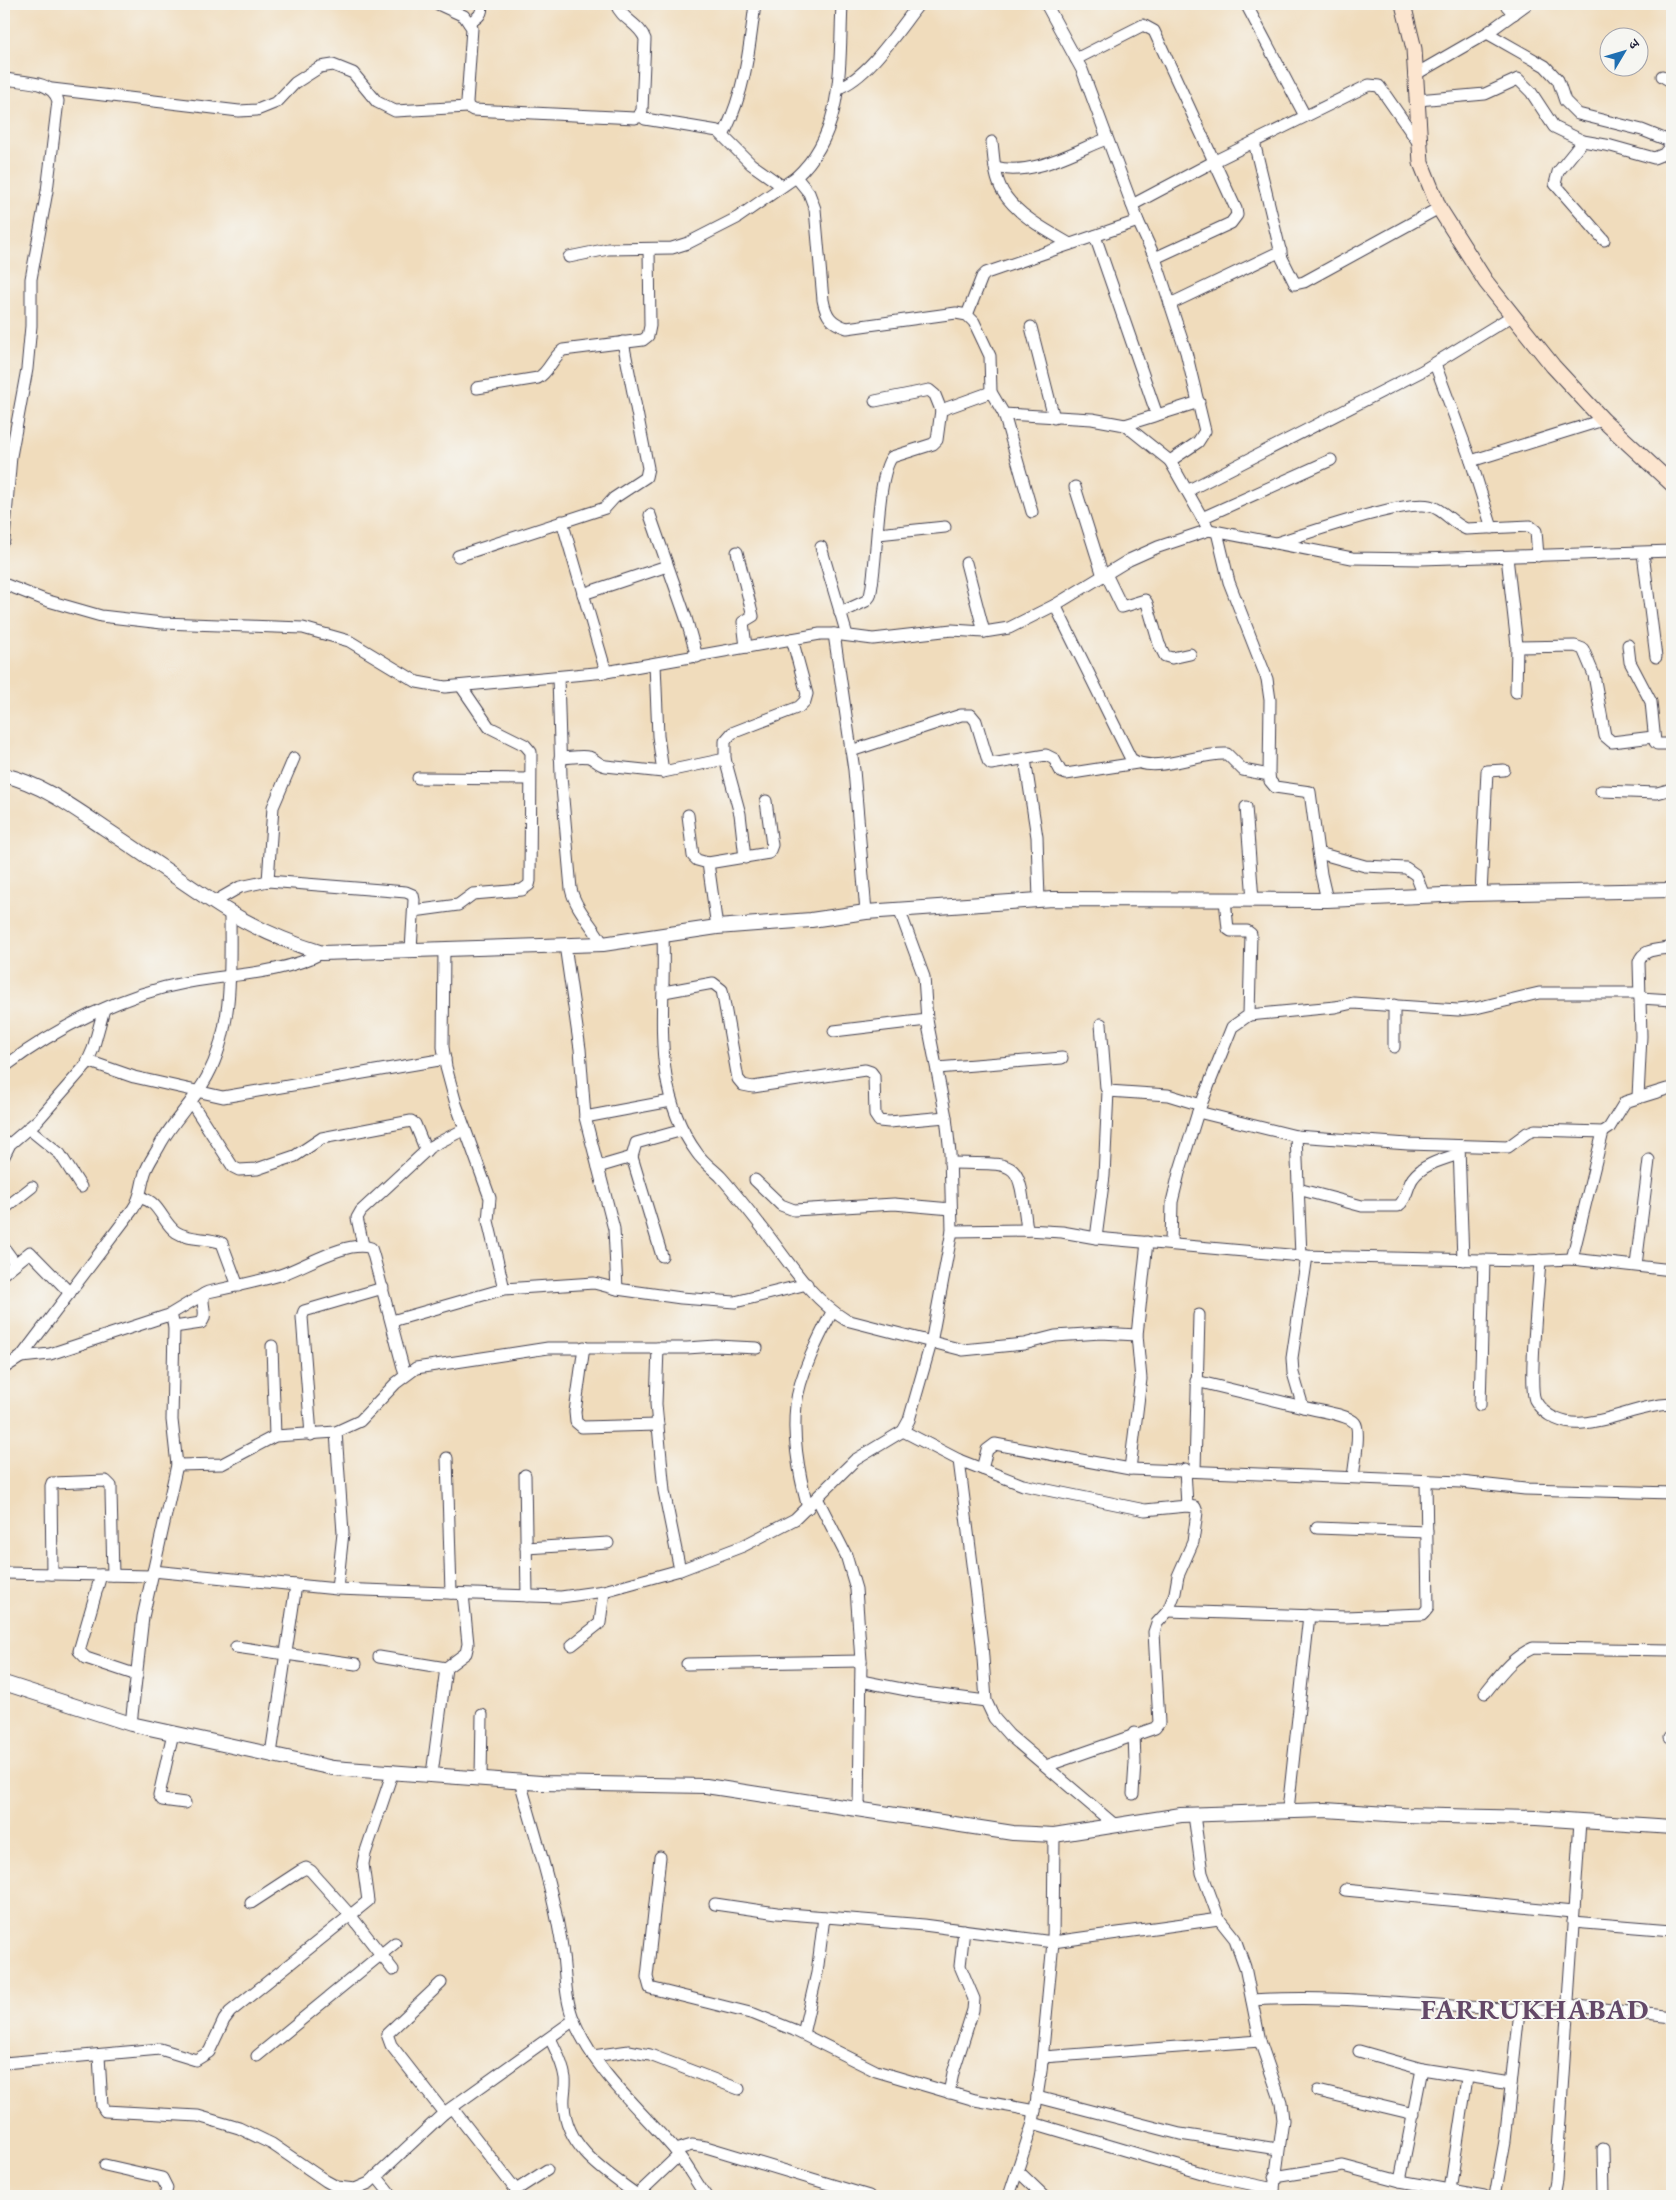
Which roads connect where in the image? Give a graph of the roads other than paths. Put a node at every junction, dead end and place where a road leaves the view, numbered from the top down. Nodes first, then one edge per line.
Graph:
1 (438, 4) edge
2 (481, 4) edge
3 (616, 4) edge
4 (755, 4) edge
5 (842, 4) edge
6 (919, 4) edge
7 (1046, 4) edge
8 (1246, 4) edge
9 (1403, 4) edge
10 (1505, 4) edge
11 (1527, 4) edge
12 (1514, 14) junction
13 (470, 23) junction
14 (1488, 33) junction
15 (1076, 59) junction
16 (1416, 74) junction
17 (4, 79) edge
18 (838, 88) junction
19 (52, 89) junction
20 (1418, 100) junction
21 (468, 107) junction
22 (640, 114) junction
23 (1305, 116) junction
24 (724, 134) junction
25 (1106, 139) junction
26 (1584, 141) junction
27 (992, 142) dead end
28 (1254, 142) junction
29 (1418, 142) junction
30 (1672, 143) edge
31 (1215, 161) junction
32 (995, 167) junction
33 (796, 177) junction
34 (782, 186) junction
35 (1132, 205) junction
36 (1439, 208) junction
37 (1138, 221) junction
38 (1095, 236) junction
39 (1604, 240) dead end
40 (1070, 244) junction
41 (649, 249) junction
42 (1281, 251) junction
43 (569, 257) dead end
44 (1155, 258) junction
45 (1170, 304) junction
46 (967, 315) junction
47 (1512, 316) junction
48 (1031, 327) dead end
49 (622, 342) junction
50 (1435, 364) junction
51 (477, 388) dead end
52 (991, 392) junction
53 (875, 400) dead end
54 (1199, 402) junction
55 (941, 410) junction
56 (1004, 414) junction
57 (1157, 415) junction
58 (1054, 418) junction
59 (1603, 420) junction
60 (1125, 425) junction
61 (1331, 460) dead end
62 (1170, 461) junction
63 (1471, 461) junction
64 (1672, 484) edge
65 (1075, 487) dead end
66 (1187, 491) junction
67 (1032, 512) dead end
68 (650, 515) dead end
69 (1202, 518) junction
70 (562, 521) junction
71 (945, 527) dead end
72 (1492, 528) junction
73 (1213, 531) junction
74 (878, 534) junction
75 (4, 540) edge
76 (1275, 544) junction
77 (820, 546) dead end
78 (1672, 551) edge
79 (737, 552) dead end
80 (1643, 552) junction
81 (458, 556) dead end
82 (1507, 556) junction
83 (1538, 556) junction
84 (966, 563) dead end
85 (668, 566) junction
86 (1104, 575) junction
87 (4, 584) edge
88 (583, 594) junction
89 (1055, 605) junction
90 (840, 613) junction
91 (984, 632) junction
92 (834, 634) junction
93 (847, 636) junction
94 (792, 639) junction
95 (1628, 645) dead end
96 (1517, 647) junction
97 (746, 648) junction
98 (1190, 654) dead end
99 (697, 657) junction
100 (1656, 657) dead end
101 (655, 664) junction
102 (606, 672) junction
103 (558, 677) junction
104 (461, 686) junction
105 (1516, 692) dead end
106 (1653, 737) junction
107 (1672, 744) edge
108 (851, 751) junction
109 (294, 758) dead end
110 (560, 758) junction
111 (725, 759) junction
112 (1025, 759) junction
113 (1137, 763) junction
114 (1504, 770) dead end
115 (663, 772) junction
116 (1269, 774) junction
117 (4, 775) edge
118 (418, 778) dead end
119 (530, 779) junction
120 (1672, 789) edge
121 (1601, 791) dead end
122 (766, 801) dead end
123 (1246, 807) dead end
124 (688, 815) dead end
125 (1319, 853) junction
126 (745, 858) junction
127 (708, 863) junction
128 (268, 881) junction
129 (1672, 890) edge
130 (1481, 894) junction
131 (1424, 896) junction
132 (1039, 900) junction
133 (1226, 900) junction
134 (1253, 900) junction
135 (1327, 900) junction
136 (214, 902) junction
137 (899, 909) junction
138 (414, 911) junction
139 (230, 912) junction
140 (866, 912) junction
141 (717, 927) junction
142 (663, 936) junction
143 (602, 944) junction
144 (565, 945) junction
145 (1668, 948) dead end
146 (444, 949) junction
147 (411, 950) junction
148 (322, 954) junction
149 (231, 977) junction
150 (664, 992) junction
151 (1640, 996) junction
152 (1672, 1000) edge
153 (1394, 1006) junction
154 (104, 1009) junction
155 (1248, 1015) junction
156 (927, 1020) junction
157 (1101, 1024) dead end
158 (834, 1031) dead end
159 (1394, 1047) dead end
160 (1062, 1058) dead end
161 (445, 1059) junction
162 (88, 1061) junction
163 (4, 1067) edge
164 (936, 1068) junction
165 (1672, 1089) edge
166 (1108, 1091) junction
167 (194, 1097) junction
168 (1638, 1097) junction
169 (671, 1102) junction
170 (1200, 1109) junction
171 (585, 1117) junction
172 (946, 1117) junction
173 (28, 1128) junction
174 (465, 1129) junction
175 (683, 1130) junction
176 (1603, 1132) junction
177 (1296, 1136) junction
178 (1459, 1150) junction
179 (426, 1151) junction
180 (4, 1156) edge
181 (632, 1157) junction
182 (1649, 1160) dead end
183 (950, 1163) junction
184 (598, 1167) junction
185 (756, 1180) dead end
186 (32, 1187) dead end
187 (81, 1187) dead end
188 (1298, 1189) junction
189 (141, 1198) junction
190 (4, 1209) edge
191 (951, 1209) junction
192 (1027, 1230) junction
193 (952, 1232) junction
194 (1096, 1238) junction
195 (1147, 1242) junction
196 (1171, 1244) junction
197 (363, 1245) junction
198 (4, 1248) edge
199 (662, 1256) dead end
200 (1304, 1256) junction
201 (1572, 1259) junction
202 (1463, 1260) junction
203 (1484, 1260) junction
204 (1540, 1260) junction
205 (15, 1263) junction
206 (1636, 1265) junction
207 (1672, 1270) edge
208 (4, 1273) edge
209 (807, 1284) junction
210 (238, 1286) junction
211 (383, 1288) junction
212 (504, 1289) junction
213 (618, 1289) junction
214 (70, 1293) junction
215 (204, 1294) junction
216 (832, 1312) junction
217 (169, 1315) junction
218 (1199, 1316) dead end
219 (392, 1321) junction
220 (174, 1327) junction
221 (1137, 1335) junction
222 (931, 1343) junction
223 (272, 1346) dead end
224 (584, 1347) junction
225 (658, 1348) junction
226 (758, 1348) dead end
227 (21, 1358) junction
228 (4, 1368) edge
229 (405, 1375) junction
230 (1196, 1381) junction
231 (1672, 1404) edge
232 (1480, 1405) dead end
233 (1303, 1407) junction
234 (658, 1425) junction
235 (903, 1431) junction
236 (336, 1432) junction
237 (311, 1435) junction
238 (275, 1436) junction
239 (447, 1458) dead end
240 (959, 1460) junction
241 (177, 1465) junction
242 (1130, 1468) junction
243 (982, 1469) junction
244 (1190, 1470) junction
245 (525, 1475) dead end
246 (1353, 1478) junction
247 (1426, 1481) junction
248 (1672, 1493) edge
249 (817, 1498) junction
250 (1187, 1506) junction
251 (808, 1508) junction
252 (1318, 1528) dead end
253 (1427, 1532) junction
254 (608, 1543) dead end
255 (526, 1548) junction
256 (680, 1570) junction
257 (4, 1573) edge
258 (52, 1574) junction
259 (153, 1574) junction
260 (101, 1575) junction
261 (113, 1576) junction
262 (296, 1585) junction
263 (337, 1589) junction
264 (604, 1592) junction
265 (451, 1593) junction
266 (464, 1594) junction
267 (527, 1596) junction
268 (1168, 1612) junction
269 (1309, 1615) junction
270 (572, 1645) dead end
271 (236, 1647) dead end
272 (1672, 1650) edge
273 (286, 1655) junction
274 (379, 1656) dead end
275 (861, 1661) junction
276 (356, 1664) dead end
277 (687, 1664) dead end
278 (446, 1668) junction
279 (137, 1675) junction
280 (861, 1681) junction
281 (4, 1683) edge
282 (1485, 1693) dead end
283 (986, 1701) junction
284 (482, 1715) dead end
285 (132, 1724) junction
286 (173, 1733) junction
287 (1134, 1733) junction
288 (271, 1754) junction
289 (1046, 1766) junction
290 (393, 1771) junction
291 (432, 1774) junction
292 (481, 1778) junction
293 (520, 1781) junction
294 (1133, 1794) dead end
295 (185, 1802) dead end
296 (859, 1808) junction
297 (1288, 1810) junction
298 (1194, 1815) junction
299 (1580, 1821) junction
300 (1116, 1826) junction
301 (1672, 1827) edge
302 (1054, 1835) junction
303 (660, 1857) dead end
304 (1345, 1890) dead end
305 (251, 1903) dead end
306 (715, 1904) dead end
307 (351, 1916) junction
308 (824, 1917) junction
309 (1573, 1917) junction
310 (1219, 1919) junction
311 (964, 1930) junction
312 (1672, 1930) edge
313 (1053, 1942) junction
314 (395, 1943) dead end
315 (381, 1955) junction
316 (393, 1970) dead end
317 (441, 1983) dead end
318 (1252, 2000) junction
319 (1568, 2008) junction
320 (1519, 2010) junction
321 (1672, 2017) edge
322 (574, 2020) junction
323 (804, 2034) junction
324 (550, 2038) junction
325 (1260, 2041) junction
326 (1359, 2051) dead end
327 (99, 2056) junction
328 (257, 2056) dead end
329 (593, 2056) junction
330 (1043, 2057) junction
331 (4, 2063) edge
332 (1422, 2069) junction
333 (1467, 2078) junction
334 (1511, 2083) junction
335 (740, 2089) dead end
336 (1318, 2091) dead end
337 (949, 2092) junction
338 (1037, 2097) junction
339 (448, 2110) junction
340 (1035, 2111) junction
341 (1414, 2114) junction
342 (1033, 2123) junction
343 (1278, 2149) junction
344 (1603, 2149) dead end
345 (677, 2153) junction
346 (105, 2165) dead end
347 (547, 2170) dead end
348 (1018, 2171) junction
349 (376, 2176) junction
350 (1400, 2181) junction
351 (1274, 2187) edge
352 (1450, 2190) junction
353 (165, 2196) edge
354 (392, 2196) edge
355 (636, 2196) edge
356 (706, 2196) edge
357 (869, 2196) edge
358 (1009, 2196) edge
359 (1044, 2196) edge
360 (1484, 2196) edge
361 (1495, 2196) edge
362 (1552, 2196) edge
363 (1604, 2196) edge

1 - 13 street
2 - 13 street
3 - 22 street
4 - 24 street
5 - 18 street
6 - 18 street
7 - 15 street
8 - 23 street
9 - 16 main road
10 - 12 street
11 - 12 street
12 - 14 street
13 - 21 street
14 - 16 street
14 - 30 street
15 - 25 street
15 - 31 street
16 - 20 main road
17 - 19 street
18 - 33 street
19 - 21 street
19 - 75 street
20 - 26 street
20 - 29 main road
21 - 22 street
22 - 24 street
23 - 28 street
23 - 29 street
24 - 34 street
25 - 32 street
25 - 35 street
26 - 30 street
26 - 39 street
27 - 32 street
28 - 31 street
28 - 42 street
29 - 36 main road
31 - 35 street
31 - 44 street
32 - 40 street
33 - 34 street
33 - 46 street
34 - 41 street
35 - 37 street
36 - 42 street
36 - 47 main road
37 - 38 street
37 - 44 street
38 - 40 street
38 - 57 street
40 - 46 street
41 - 43 street
41 - 49 street
42 - 45 street
44 - 45 street
45 - 54 street
46 - 52 street
47 - 50 street
47 - 59 main road
48 - 58 street
49 - 51 street
49 - 70 street
50 - 63 street
50 - 66 street
52 - 55 street
52 - 56 street
53 - 55 street
54 - 57 street
54 - 62 street
55 - 74 street
56 - 58 street
56 - 67 street
57 - 60 street
58 - 60 street
59 - 63 street
59 - 64 main road
60 - 62 street
61 - 69 street
62 - 66 street
63 - 72 street
65 - 86 street
66 - 69 street
68 - 85 street
69 - 73 street
70 - 81 street
70 - 88 street
71 - 74 street
72 - 76 street
72 - 83 street
73 - 76 street
73 - 86 street
73 - 116 street
74 - 90 street
76 - 82 street
77 - 90 street
78 - 80 street
79 - 97 street
80 - 83 street
80 - 100 street
82 - 83 street
82 - 96 street
84 - 91 street
85 - 88 street
85 - 99 street
86 - 89 street
86 - 98 street
87 - 104 street
88 - 102 street
89 - 91 street
89 - 113 street
90 - 93 street
91 - 93 street
92 - 93 street
92 - 94 street
92 - 108 street
94 - 97 street
94 - 111 street
95 - 106 street
96 - 105 street
96 - 106 street
97 - 99 street
99 - 101 street
101 - 102 street
101 - 115 street
102 - 103 street
103 - 104 street
103 - 110 street
104 - 119 street
106 - 107 street
108 - 112 street
108 - 140 street
109 - 128 street
110 - 115 street
110 - 143 street
111 - 115 street
111 - 126 street
112 - 113 street
112 - 132 street
113 - 116 street
114 - 130 street
116 - 125 street
117 - 136 street
118 - 119 street
119 - 138 street
120 - 121 street
122 - 126 street
123 - 134 street
124 - 127 street
125 - 131 street
125 - 135 street
126 - 127 street
127 - 141 street
128 - 136 street
128 - 138 street
129 - 130 street
130 - 131 street
131 - 135 street
132 - 133 street
132 - 137 street
133 - 134 street
133 - 155 street
134 - 135 street
136 - 139 street
137 - 140 street
137 - 156 street
138 - 147 street
139 - 148 street
139 - 149 street
140 - 141 street
141 - 142 street
142 - 143 street
142 - 150 street
143 - 144 street
144 - 146 street
144 - 171 street
145 - 151 street
146 - 147 street
146 - 161 street
147 - 148 street
148 - 149 street
149 - 154 street
149 - 167 street
150 - 169 street
150 - 172 street
151 - 152 street
151 - 153 street
151 - 168 street
153 - 155 street
153 - 159 street
154 - 162 street
154 - 163 street
155 - 170 street
156 - 158 street
156 - 164 street
157 - 166 street
160 - 164 street
161 - 167 street
161 - 174 street
162 - 167 street
162 - 173 street
164 - 172 street
165 - 168 street
166 - 170 street
166 - 194 street
167 - 179 street
167 - 189 street
168 - 176 street
169 - 171 street
169 - 175 street
170 - 177 street
170 - 196 street
171 - 184 street
172 - 183 street
173 - 180 street
173 - 187 street
174 - 179 street
174 - 212 street
175 - 181 street
175 - 209 street
176 - 178 street
176 - 201 street
177 - 178 street
177 - 188 street
178 - 188 street
178 - 202 street
179 - 197 street
181 - 184 street
181 - 199 street
182 - 206 street
183 - 191 street
183 - 192 street
184 - 213 street
185 - 191 street
186 - 190 street
188 - 200 street
189 - 210 street
189 - 214 street
191 - 193 street
192 - 193 street
192 - 194 street
193 - 222 street
194 - 195 street
195 - 196 street
195 - 221 street
196 - 200 street
197 - 210 street
197 - 211 street
198 - 205 street
200 - 202 street
200 - 233 street
201 - 204 street
201 - 206 street
202 - 203 street
203 - 204 street
203 - 232 street
204 - 231 street
205 - 208 street
205 - 214 street
206 - 207 street
209 - 213 street
209 - 216 street
210 - 215 street
211 - 219 street
211 - 237 street
212 - 213 street
212 - 219 street
214 - 227 street
215 - 217 street
215 - 220 street
216 - 222 street
216 - 251 street
217 - 220 street
217 - 227 street
218 - 230 street
219 - 229 street
220 - 241 street
221 - 222 street
221 - 242 street
222 - 235 street
223 - 238 street
224 - 225 street
224 - 229 street
224 - 234 street
225 - 226 street
225 - 234 street
227 - 228 street
229 - 236 street
230 - 233 street
230 - 244 street
233 - 246 street
234 - 256 street
235 - 240 street
235 - 249 street
236 - 237 street
236 - 263 street
237 - 238 street
238 - 241 street
239 - 265 street
240 - 243 street
240 - 283 street
241 - 259 street
242 - 243 street
242 - 244 street
243 - 250 street
244 - 246 street
244 - 250 street
245 - 255 street
246 - 247 street
247 - 248 street
247 - 253 street
249 - 251 street
249 - 275 street
250 - 268 street
251 - 256 street
252 - 253 street
253 - 269 street
254 - 255 street
255 - 267 street
256 - 264 street
257 - 258 street
258 - 260 street
258 - 261 street
259 - 261 street
259 - 262 street
259 - 279 street
260 - 261 street
260 - 279 street
262 - 263 street
262 - 273 street
263 - 265 street
264 - 267 street
264 - 270 street
265 - 266 street
266 - 267 street
266 - 278 street
268 - 269 street
268 - 287 street
269 - 297 street
271 - 273 street
272 - 282 street
273 - 276 street
273 - 288 street
274 - 278 street
275 - 277 street
275 - 280 street
278 - 291 street
279 - 285 street
280 - 283 street
280 - 296 street
281 - 285 street
283 - 289 street
284 - 292 street
285 - 286 street
286 - 288 street
286 - 295 street
287 - 289 street
287 - 294 street
288 - 290 street
289 - 300 street
290 - 291 street
290 - 307 street
291 - 292 street
292 - 293 street
293 - 296 street
293 - 322 street
296 - 302 street
297 - 298 street
297 - 299 street
298 - 300 street
298 - 310 street
299 - 301 street
299 - 309 street
300 - 302 street
302 - 313 street
303 - 323 street
304 - 309 street
305 - 307 street
306 - 308 street
307 - 315 street
307 - 327 street
308 - 311 street
308 - 323 street
309 - 312 street
309 - 319 street
310 - 313 street
310 - 318 street
311 - 313 street
311 - 337 street
313 - 330 street
314 - 315 street
315 - 316 street
315 - 328 street
317 - 339 street
318 - 320 street
318 - 325 street
319 - 320 street
319 - 321 street
319 - 362 street
320 - 334 street
322 - 324 street
322 - 329 street
323 - 337 street
324 - 339 street
324 - 355 street
325 - 330 street
325 - 343 street
326 - 332 street
327 - 331 street
327 - 349 street
329 - 335 street
329 - 345 street
330 - 338 street
332 - 333 street
332 - 341 street
333 - 334 street
333 - 352 street
334 - 361 street
336 - 341 street
337 - 340 street
338 - 340 street
338 - 343 street
339 - 347 street
339 - 349 street
340 - 342 street
341 - 350 street
342 - 348 street
342 - 351 street
343 - 351 street
344 - 363 street
345 - 355 street
345 - 356 street
345 - 357 street
346 - 353 street
348 - 358 street
348 - 359 street
349 - 354 street
350 - 351 street
350 - 352 street
352 - 360 street

